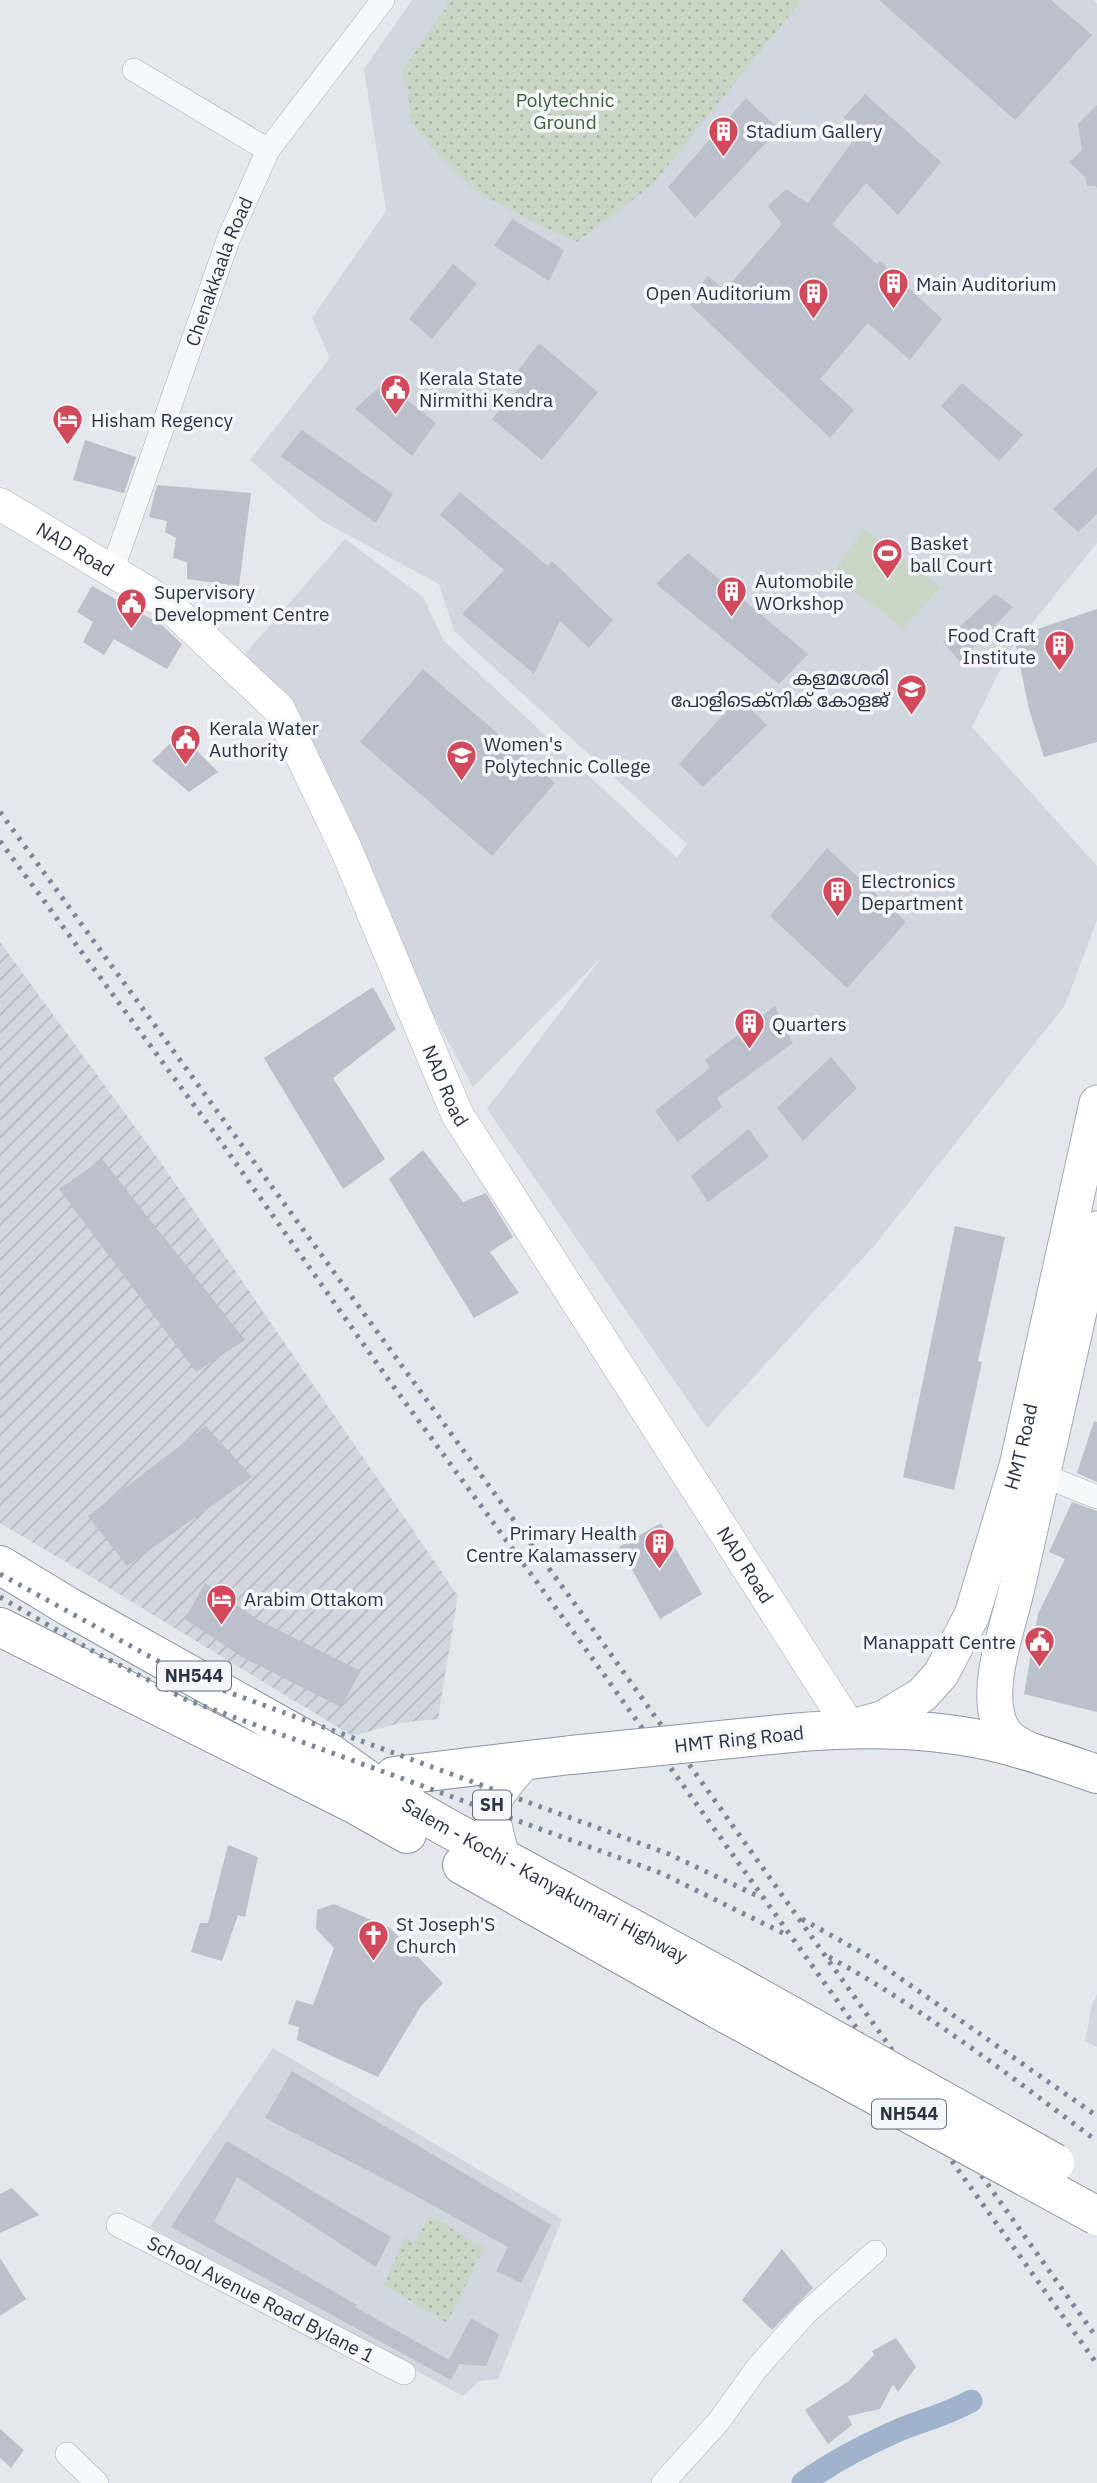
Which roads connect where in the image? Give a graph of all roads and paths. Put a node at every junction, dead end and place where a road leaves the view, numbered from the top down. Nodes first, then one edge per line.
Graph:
1 (383, 0) edge
2 (134, 70) dead end
3 (268, 150) junction
4 (0, 504) edge
5 (112, 571) junction
6 (1097, 1103) edge
7 (1097, 1228) edge
8 (1042, 1475) junction
9 (1097, 1497) edge
10 (0, 1565) edge
11 (0, 1627) edge
12 (850, 1728) junction
13 (1042, 1756) junction
14 (523, 1762) junction
15 (1097, 1774) edge
16 (385, 1792) junction
17 (429, 1832) junction
18 (502, 1857) junction
19 (726, 1997) junction
20 (1097, 2187) edge
21 (1097, 2216) edge
22 (118, 2225) dead end
23 (875, 2252) dead end
24 (404, 2373) dead end
25 (67, 2455) dead end
26 (97, 2483) edge
27 (663, 2483) edge

1 - 3 street, Chenakkaala Road
2 - 3 street
3 - 5 street, Chenakkaala Road
4 - 5 street, NAD Road
5 - 12 street, NAD Road
6 - 12 main road, HMT Road
7 - 8 main road, HMT Road
8 - 9 street
8 - 13 main road, HMT Road
10 - 16 highway, Salem - Kochi - Kanyakumari Highway / NH544
11 - 17 highway, Salem - Kochi - Kanyakumari Highway / NH544
12 - 13 highway, HMT Ring Road
12 - 14 highway, HMT Ring Road, bridge
13 - 15 highway, HMT Ring Road
14 - 16 highway, HMT Ring Road
14 - 18 main road, SH
16 - 17 highway, Salem - Kochi - Kanyakumari Highway / NH544
17 - 18 highway, Salem - Kochi - Kanyakumari Highway / NH544
17 - 19 highway, Salem - Kochi - Kanyakumari Highway / NH544
18 - 19 highway, Salem - Kochi - Kanyakumari Highway / NH544
19 - 20 highway, Salem - Kochi - Kanyakumari Highway / NH544, bridge
19 - 21 highway, NH544, bridge
22 - 24 street, School Avenue Road Bylane 1
23 - 27 street
25 - 26 street

